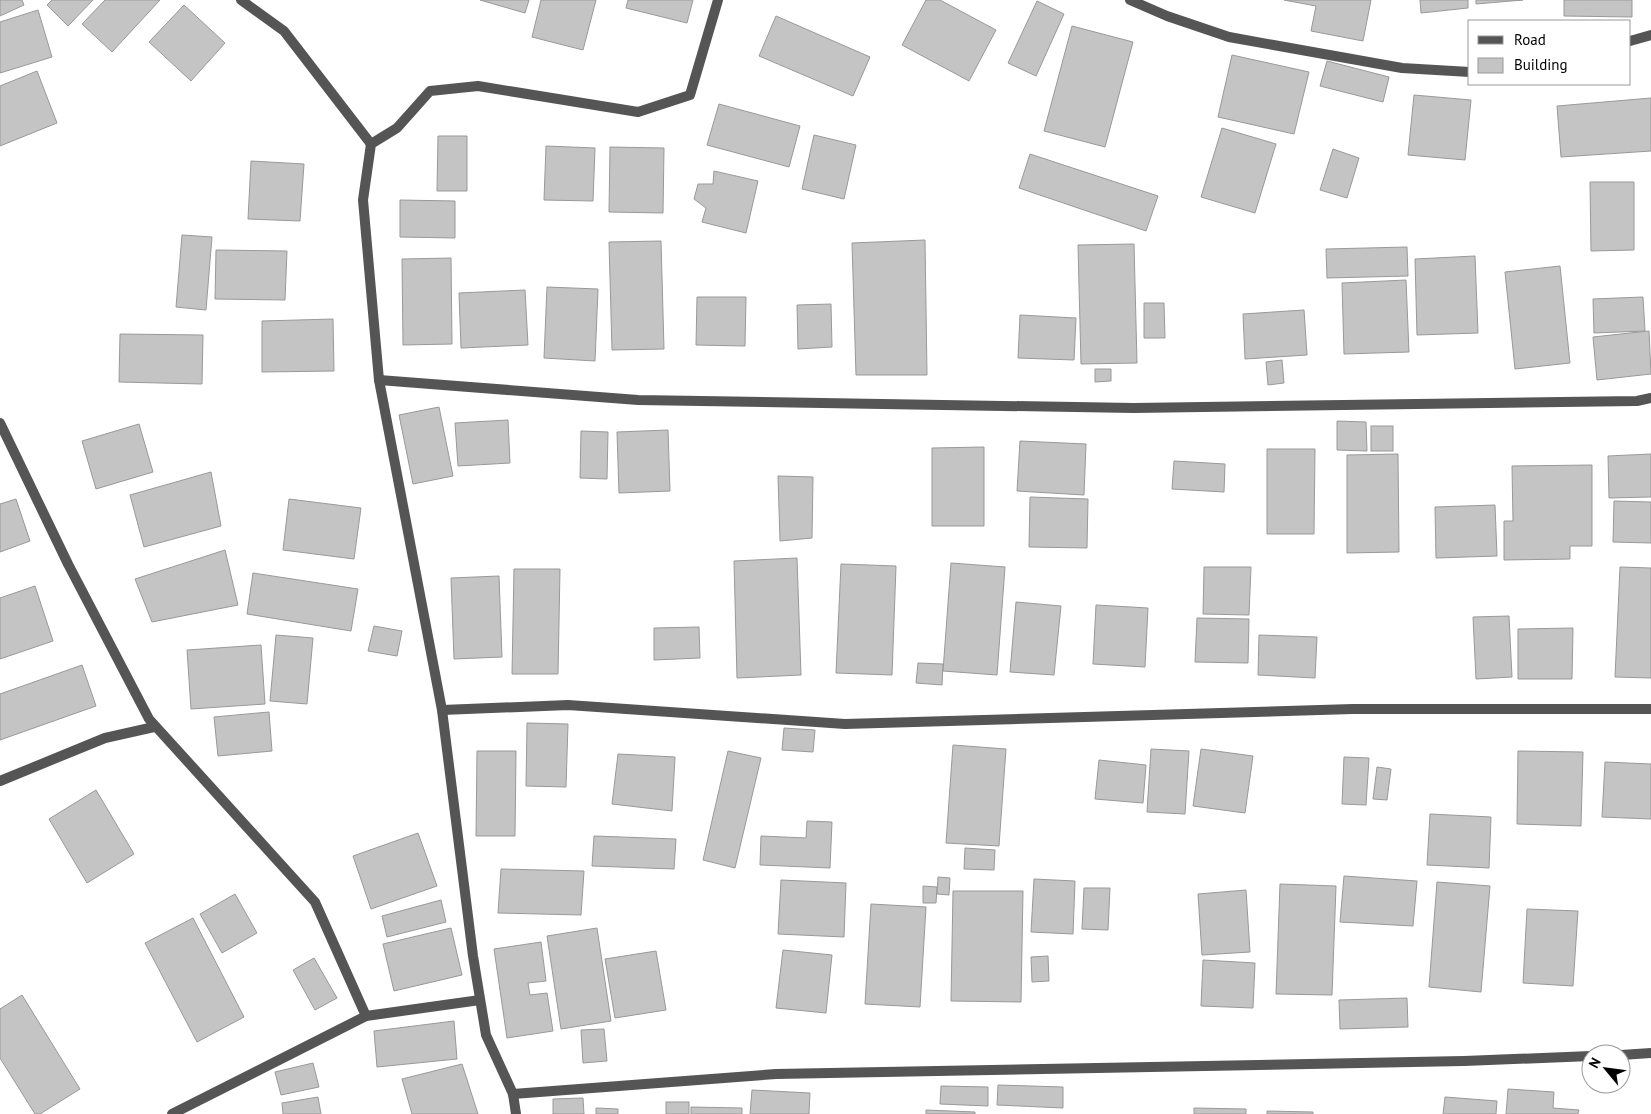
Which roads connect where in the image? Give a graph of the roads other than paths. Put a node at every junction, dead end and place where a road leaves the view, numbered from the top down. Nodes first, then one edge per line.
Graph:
1 (241, 0) edge
2 (718, 0) edge
3 (1130, 0) edge
4 (1651, 35) edge
5 (1631, 41) edge
6 (1468, 72) edge
7 (370, 144) junction
8 (379, 380) junction
9 (1651, 398) edge
10 (0, 423) edge
11 (1651, 709) edge
12 (442, 710) junction
13 (154, 727) junction
14 (0, 781) edge
15 (480, 1000) junction
16 (366, 1016) junction
17 (1651, 1053) edge
18 (1631, 1054) edge
19 (1581, 1056) edge
20 (513, 1094) junction
21 (172, 1114) edge
22 (516, 1114) edge

1 - 7 street
2 - 7 street
3 - 6 street
4 - 5 street
7 - 8 street
8 - 9 street
8 - 12 street
10 - 13 street
11 - 12 street
12 - 15 street
13 - 14 street
13 - 16 street
15 - 16 street
15 - 20 street
16 - 21 street
17 - 18 street
19 - 20 street
20 - 22 street

